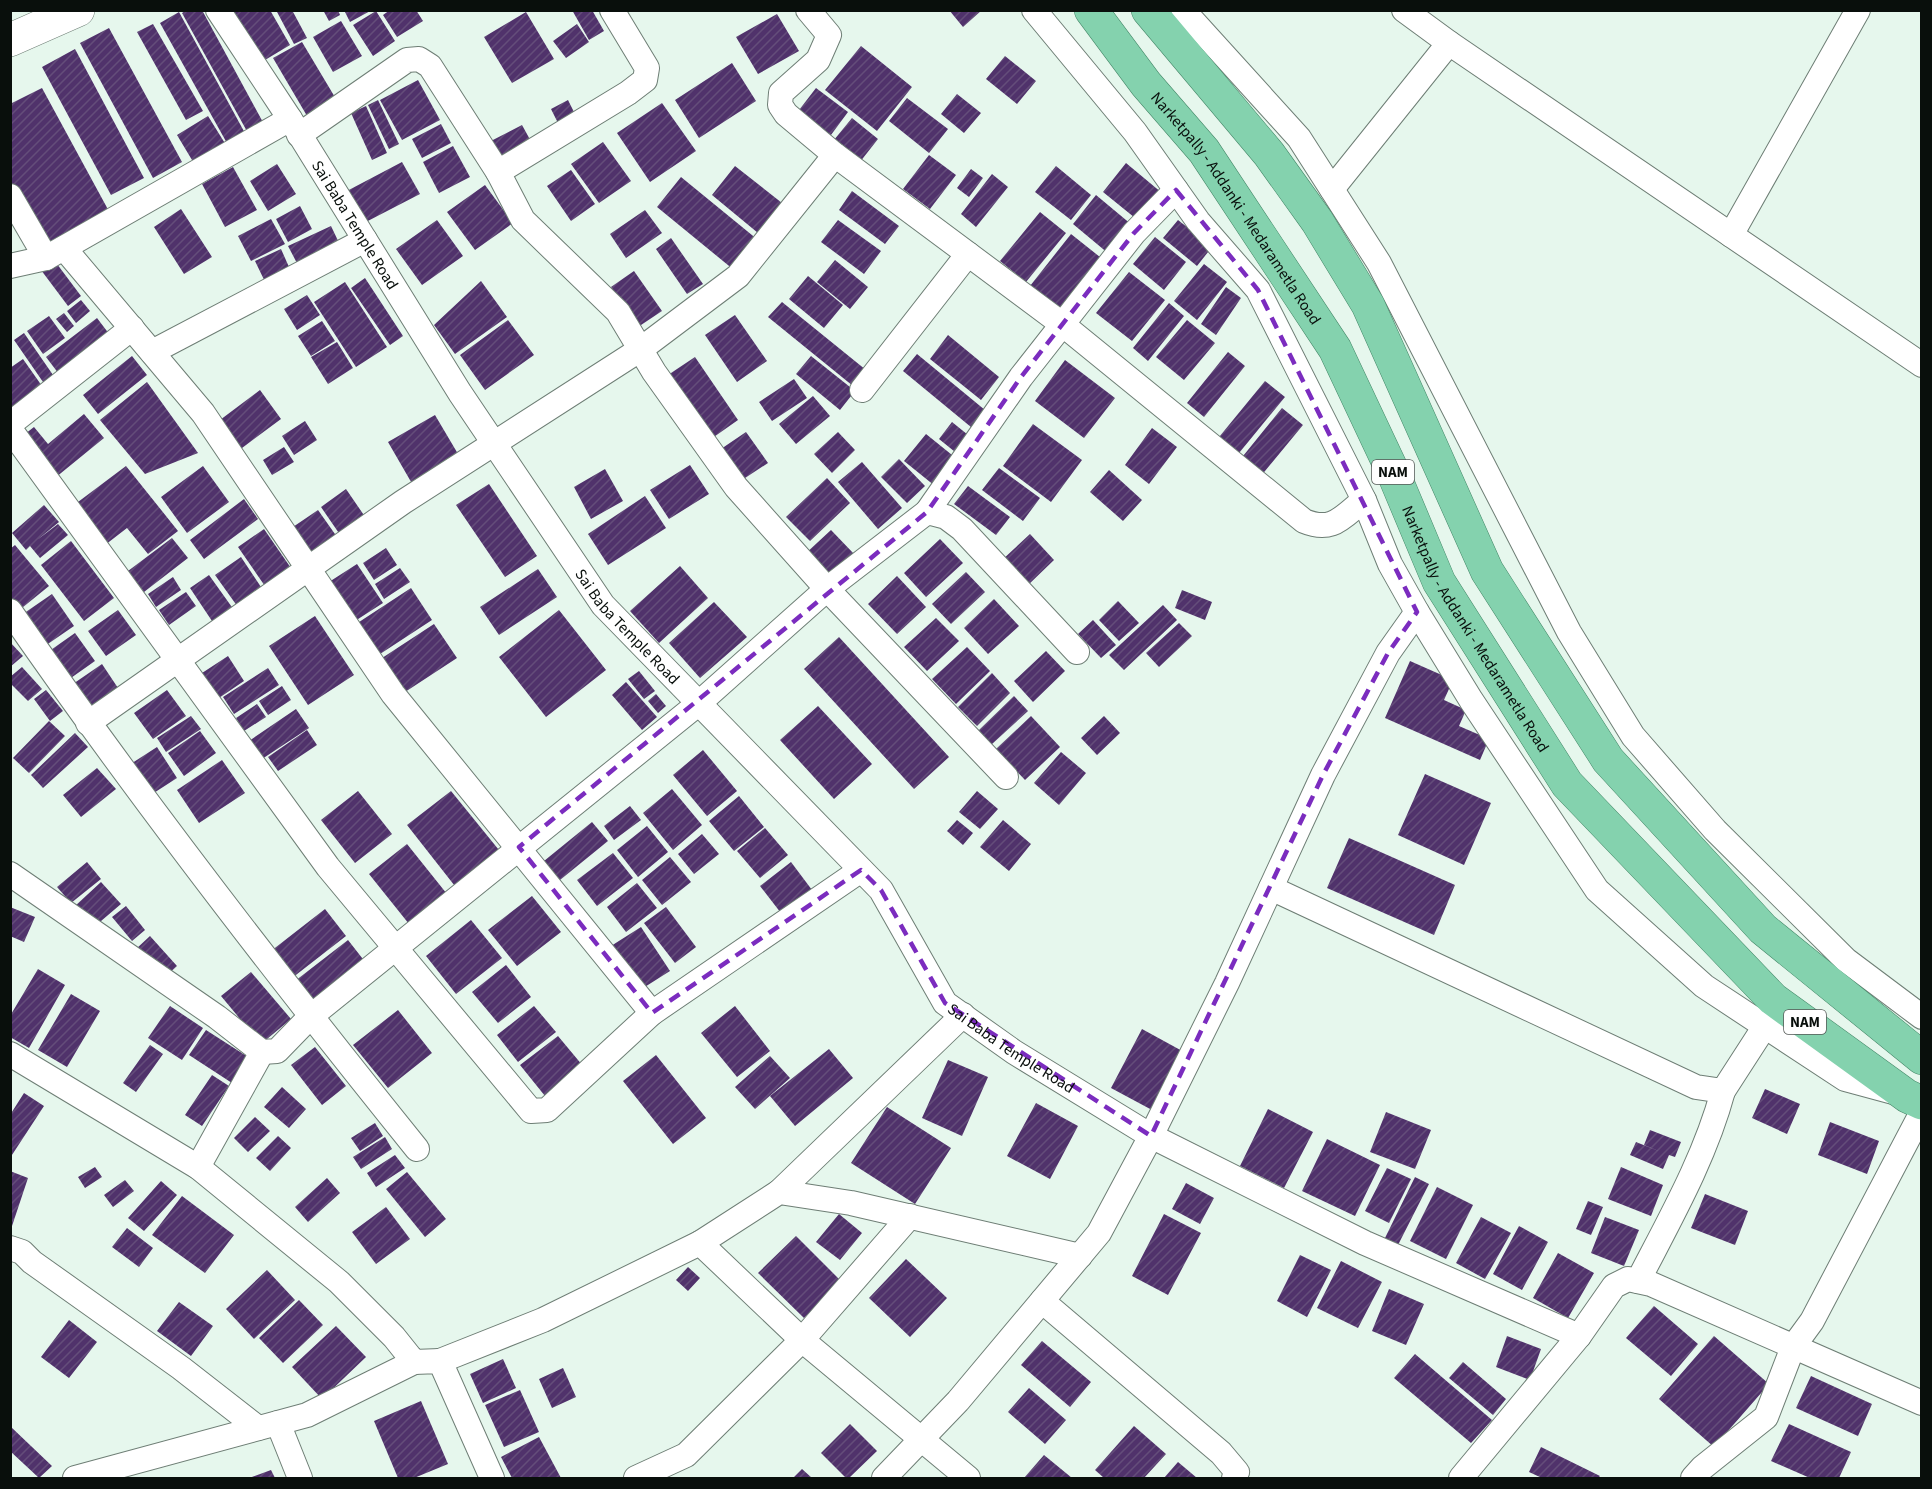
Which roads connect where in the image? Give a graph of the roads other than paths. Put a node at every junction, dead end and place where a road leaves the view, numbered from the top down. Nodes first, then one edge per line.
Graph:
1 (78, 10) edge
2 (218, 10) edge
3 (612, 10) edge
4 (808, 10) edge
5 (1034, 10) edge
6 (1090, 10) edge
7 (1148, 10) edge
8 (1183, 10) edge
9 (1404, 10) edge
10 (1858, 10) edge
11 (10, 40) edge
12 (1449, 43) junction
13 (294, 127) junction
14 (835, 155) junction
15 (498, 172) junction
16 (1332, 189) junction
17 (1176, 190) junction
18 (10, 196) edge
19 (1731, 235) junction
20 (364, 240) junction
21 (55, 253) junction
22 (968, 254) junction
23 (10, 266) edge
24 (1062, 324) junction
25 (132, 328) junction
26 (641, 349) junction
27 (152, 352) junction
28 (1922, 365) edge
29 (862, 390) dead end
30 (10, 424) edge
31 (10, 429) edge
32 (494, 443) junction
33 (1364, 500) junction
34 (927, 512) junction
35 (309, 568) junction
36 (827, 589) junction
37 (10, 610) edge
38 (1417, 612) junction
39 (1077, 652) dead end
40 (177, 660) junction
41 (698, 704) junction
42 (88, 723) junction
43 (1006, 777) dead end
44 (519, 847) junction
45 (861, 870) junction
46 (10, 874) edge
47 (1271, 888) junction
48 (397, 950) junction
49 (652, 1013) junction
50 (963, 1015) junction
51 (310, 1017) junction
52 (1922, 1017) edge
53 (1765, 1026) junction
54 (261, 1052) junction
55 (10, 1054) edge
56 (1922, 1058) edge
57 (1723, 1090) junction
58 (1917, 1103) edge
59 (1151, 1136) junction
60 (417, 1149) dead end
61 (198, 1167) junction
62 (779, 1192) junction
63 (910, 1216) junction
64 (700, 1243) junction
65 (10, 1248) edge
66 (1080, 1256) junction
67 (1638, 1281) junction
68 (1042, 1301) junction
69 (1579, 1336) junction
70 (802, 1340) junction
71 (1793, 1347) junction
72 (440, 1361) junction
73 (414, 1362) junction
74 (1922, 1402) edge
75 (268, 1426) junction
76 (921, 1440) junction
77 (75, 1479) edge
78 (300, 1479) edge
79 (492, 1479) edge
80 (636, 1479) edge
81 (884, 1479) edge
82 (968, 1479) edge
83 (1234, 1479) edge
84 (1461, 1479) edge
85 (1693, 1479) edge

1 - 11 main road
2 - 13 street, Sai Baba Temple Road
3 - 15 street
4 - 14 street
5 - 17 street
6 - 58 highway, Narketpally - Addanki - Medarametla Road / NAM
7 - 56 highway, NAM
8 - 16 street
9 - 12 street
10 - 19 street
12 - 16 street
12 - 19 street
13 - 15 street
13 - 20 street, Sai Baba Temple Road
13 - 21 street
14 - 22 street
14 - 26 street
15 - 26 street
16 - 52 street
17 - 24 street
17 - 33 street
18 - 21 street
19 - 28 street
20 - 27 street
20 - 32 street, Sai Baba Temple Road
21 - 23 street
21 - 25 street
22 - 24 street
22 - 29 street
24 - 33 street
24 - 34 street
25 - 27 street
25 - 30 street
26 - 32 street
26 - 36 street
27 - 35 street
31 - 40 street
32 - 35 street
32 - 41 street, Sai Baba Temple Road
33 - 38 street
34 - 36 street
34 - 39 street
35 - 40 street
35 - 44 street
36 - 41 street
36 - 43 street
37 - 42 street
38 - 47 street
38 - 53 street
40 - 42 street
40 - 48 street
41 - 44 street
41 - 45 street, Sai Baba Temple Road
42 - 51 street
44 - 48 street
44 - 49 street
45 - 49 street
45 - 50 street, Sai Baba Temple Road
46 - 54 street
47 - 57 street
47 - 59 street
48 - 49 street
48 - 51 street
50 - 59 street, Sai Baba Temple Road
50 - 62 street
51 - 54 street
51 - 60 street
53 - 57 street
53 - 58 street
54 - 61 street
55 - 61 street
57 - 67 street
58 - 71 street
59 - 66 street
59 - 69 street, Sai Baba Temple Road
61 - 73 street
62 - 63 street
62 - 64 street
63 - 66 street
63 - 70 street
64 - 70 street
64 - 72 street
65 - 75 street
66 - 68 street
67 - 69 street
67 - 71 street
68 - 76 street
68 - 83 street
69 - 84 street
70 - 76 street
70 - 80 street
71 - 74 street
71 - 85 street
72 - 73 street
72 - 79 street
73 - 75 street
75 - 77 street
75 - 78 street
76 - 81 street
76 - 82 street

